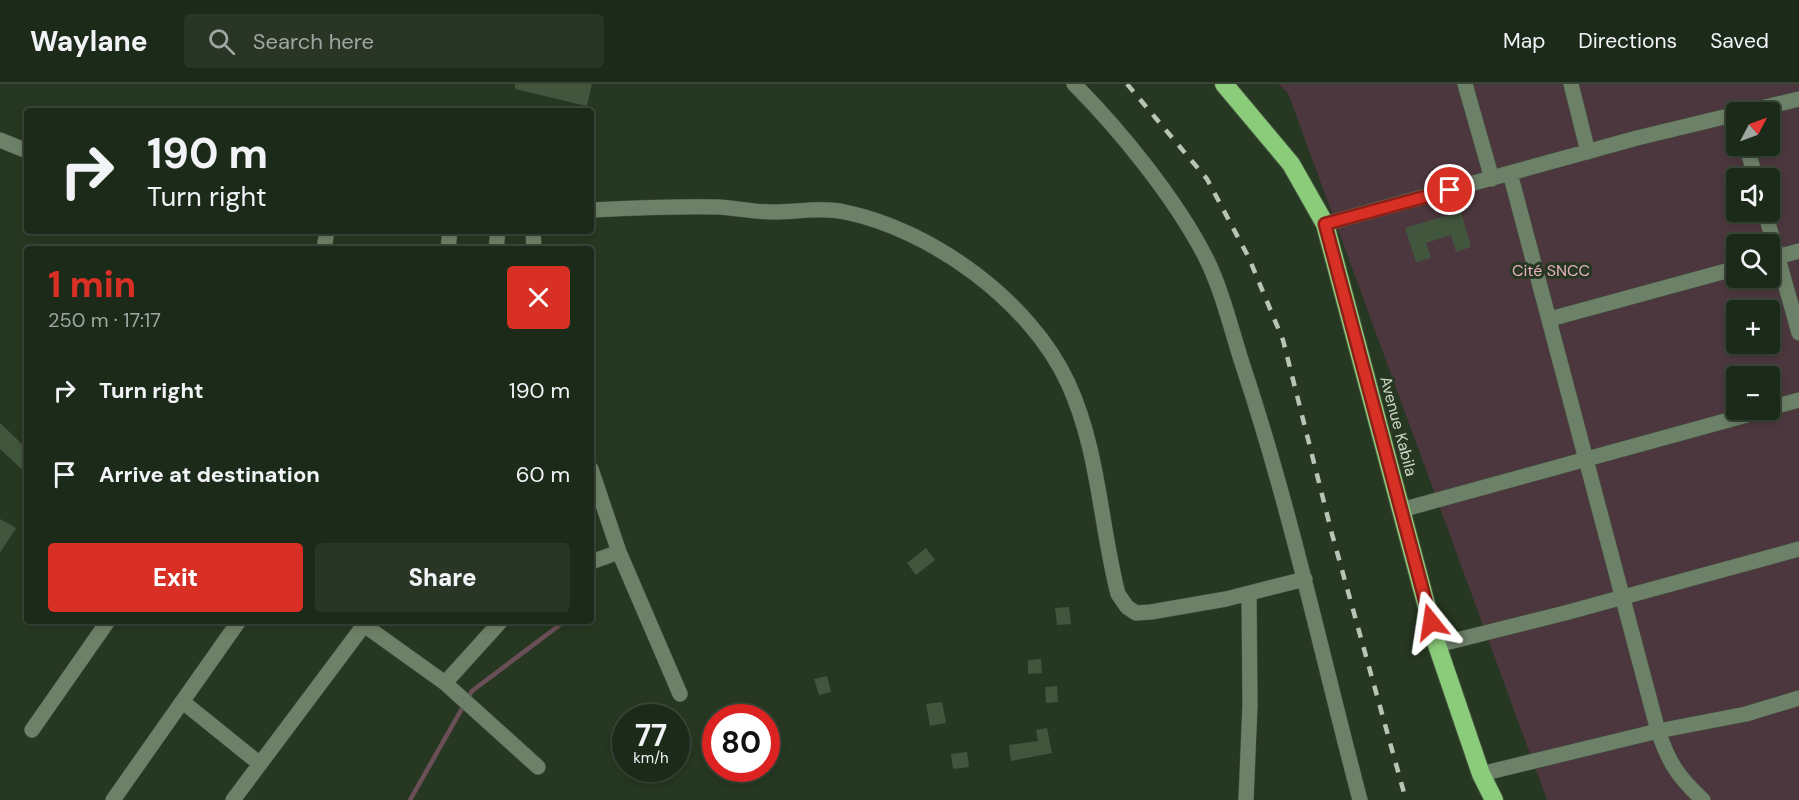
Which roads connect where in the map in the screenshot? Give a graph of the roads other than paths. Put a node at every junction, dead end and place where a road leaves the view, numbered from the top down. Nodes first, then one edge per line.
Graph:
1 (1074, 84) edge
2 (1224, 84) edge
3 (1465, 84) edge
4 (1571, 84) edge
5 (1799, 99) edge
6 (1780, 103) edge
7 (1726, 116) edge
8 (0, 140) edge
9 (24, 149) edge
10 (1588, 152) junction
11 (1510, 173) junction
12 (1492, 179) junction
13 (594, 210) edge
14 (1325, 224) junction
15 (1799, 251) edge
16 (1780, 256) edge
17 (1726, 271) edge
18 (1780, 278) edge
19 (1550, 320) junction
20 (1799, 333) edge
21 (1799, 400) edge
22 (1780, 405) edge
23 (1729, 420) edge
24 (1585, 460) junction
25 (594, 478) edge
26 (1401, 510) junction
27 (1799, 549) edge
28 (619, 552) junction
29 (594, 561) edge
30 (1305, 579) junction
31 (1249, 593) junction
32 (1623, 597) junction
33 (106, 624) edge
34 (237, 624) edge
35 (365, 624) edge
36 (367, 624) edge
37 (498, 624) edge
38 (1437, 645) junction
39 (445, 683) junction
40 (680, 694) dead end
41 (1799, 698) edge
42 (183, 702) junction
43 (32, 730) dead end
44 (1658, 731) junction
45 (260, 764) junction
46 (538, 766) dead end
47 (1481, 774) junction
48 (113, 800) edge
49 (233, 800) edge
50 (1246, 800) edge
51 (1360, 800) edge
52 (1494, 800) edge
53 (1703, 800) edge

1 - 30 street
2 - 14 highway, Avenue Kabila
3 - 12 street
4 - 10 street
5 - 6 street
7 - 10 street
8 - 9 street
10 - 11 street
11 - 12 street
11 - 19 street
12 - 14 street
13 - 31 street
14 - 26 highway, Avenue Kabila
15 - 16 street
17 - 19 street
18 - 20 street
19 - 24 street
21 - 22 street
23 - 24 street
24 - 26 street
24 - 32 street
25 - 28 street
26 - 38 highway, Avenue Kabila
27 - 32 street
28 - 29 street
28 - 40 street
30 - 31 street
30 - 51 street
31 - 50 street
32 - 38 street
32 - 44 street
33 - 43 street
34 - 42 street
35 - 45 street
36 - 39 street
37 - 39 street
38 - 47 highway, Avenue Kabila
39 - 46 street
41 - 44 street
42 - 45 street
42 - 48 street
44 - 47 street
44 - 53 street
45 - 49 street
47 - 52 highway, Avenue Kabila

